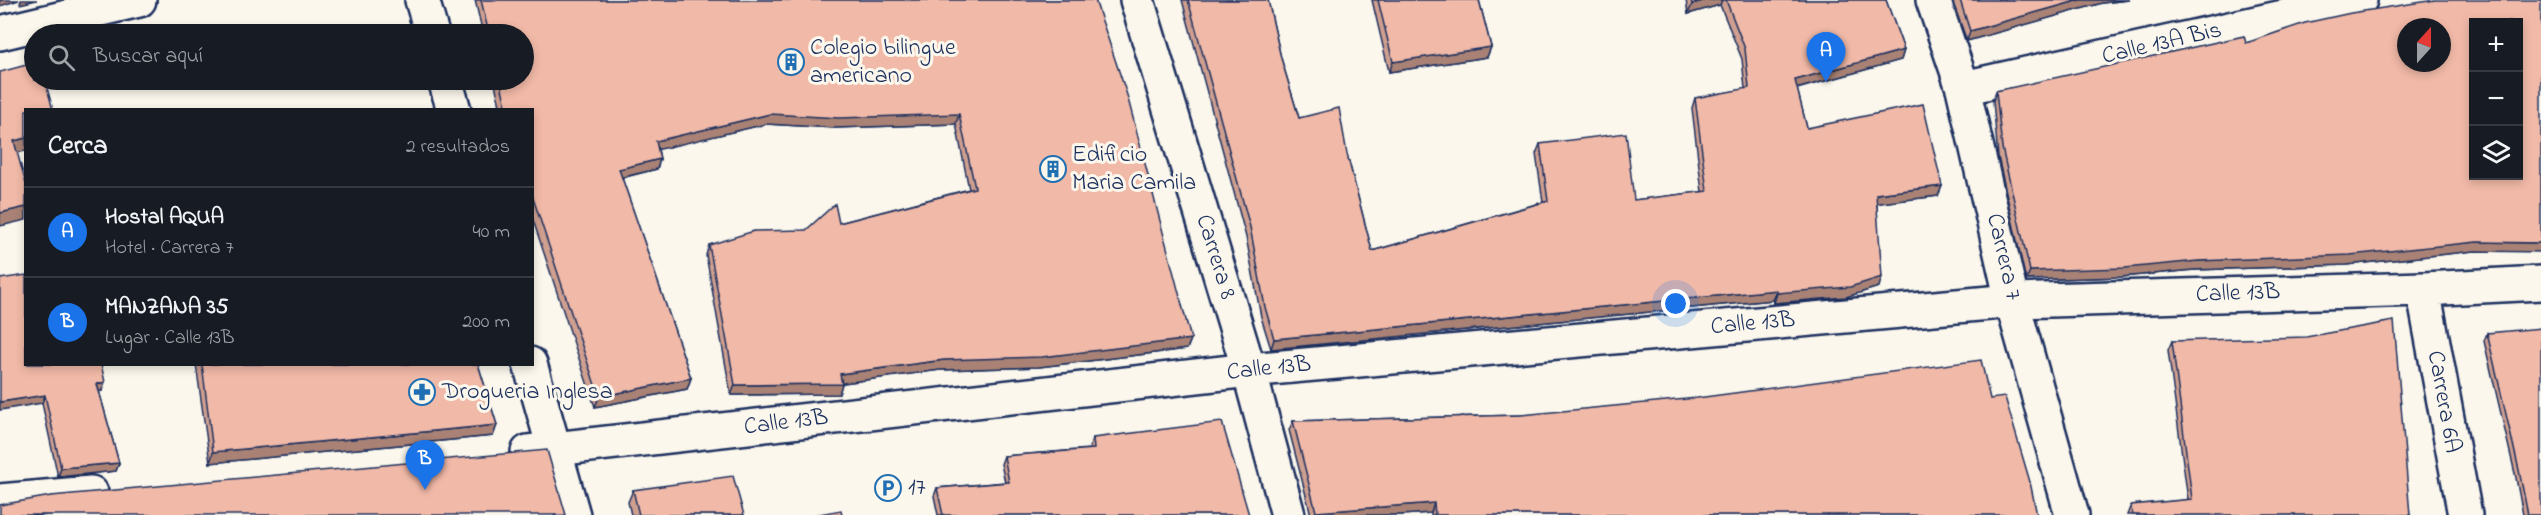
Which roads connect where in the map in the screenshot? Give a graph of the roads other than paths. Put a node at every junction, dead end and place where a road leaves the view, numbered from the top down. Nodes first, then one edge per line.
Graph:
1 (139, 0) edge
2 (422, 0) edge
3 (1137, 0) edge
4 (1933, 0) edge
5 (2360, 0) edge
6 (38, 24) edge
7 (429, 24) edge
8 (24, 27) edge
9 (0, 33) edge
10 (1963, 88) junction
11 (448, 90) edge
12 (453, 108) edge
13 (2541, 283) edge
14 (2423, 289) junction
15 (2013, 301) junction
16 (531, 366) edge
17 (1249, 370) junction
18 (555, 449) junction
19 (496, 455) edge
20 (118, 490) edge
21 (0, 501) edge
22 (573, 515) edge
23 (1288, 515) edge
24 (2072, 515) edge
25 (2465, 515) edge

1 - 6 street
2 - 7 street
3 - 17 street, Carrera 8
4 - 10 street, Carrera 7
5 - 10 street, Calle 13A Bis
8 - 9 street
10 - 15 street, Carrera 7
11 - 12 street
13 - 14 street, Calle 13B
14 - 15 street, Calle 13B
14 - 25 street, Carrera 6A
15 - 17 street, Calle 13B
15 - 24 street, Carrera 7
16 - 18 street
17 - 18 street, Calle 13B
17 - 23 street, Carrera 8
18 - 19 street, Calle 13B
18 - 22 street
20 - 21 street

